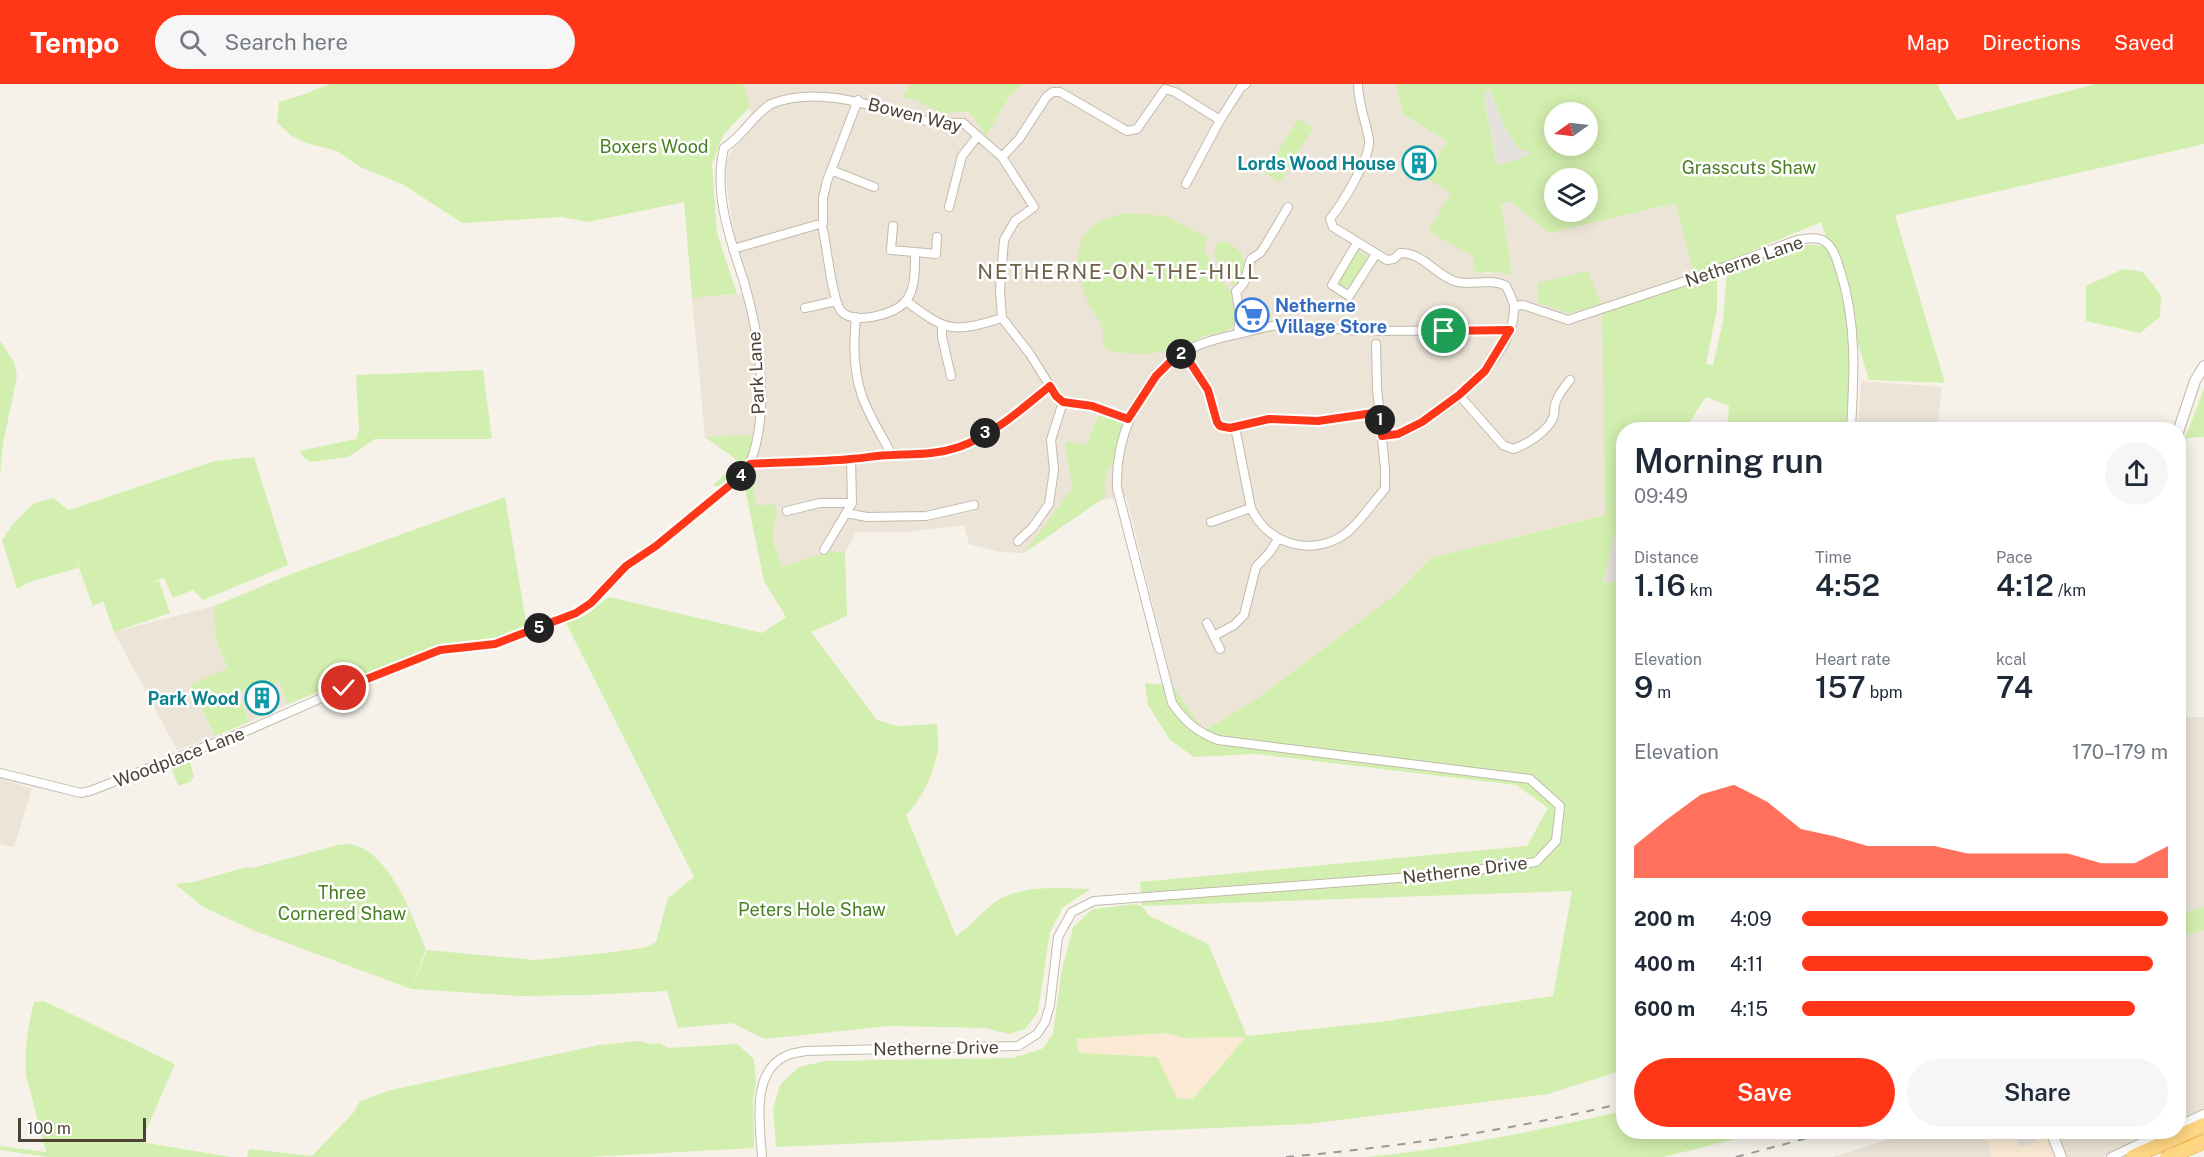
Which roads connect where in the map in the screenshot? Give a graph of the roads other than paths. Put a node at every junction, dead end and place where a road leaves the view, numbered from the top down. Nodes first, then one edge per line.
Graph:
1 (1246, 84) edge
2 (1358, 84) edge
3 (858, 100) junction
4 (1220, 120) junction
5 (977, 137) junction
6 (1002, 157) junction
7 (831, 170) junction
8 (1186, 184) dead end
9 (874, 187) dead end
10 (949, 207) dead end
11 (1288, 207) dead end
12 (893, 226) dead end
13 (824, 230) dead end
14 (937, 237) dead end
15 (1357, 243) junction
16 (733, 249) junction
17 (915, 252) junction
18 (1376, 254) junction
19 (836, 301) junction
20 (906, 301) junction
21 (1514, 306) junction
22 (805, 308) dead end
23 (856, 317) junction
24 (1002, 318) junction
25 (942, 326) junction
26 (1510, 330) junction
27 (1356, 331) dead end
28 (1376, 331) dead end
29 (1238, 333) junction
30 (1376, 345) dead end
31 (1184, 353) junction
32 (2204, 366) edge
33 (951, 376) dead end
34 (1570, 380) dead end
35 (1050, 386) junction
36 (1459, 395) junction
37 (1063, 402) junction
38 (1380, 412) junction
39 (1128, 419) junction
40 (1851, 422) edge
41 (2181, 422) edge
42 (1235, 427) junction
43 (1382, 436) junction
44 (892, 455) junction
45 (851, 459) junction
46 (750, 464) junction
47 (852, 503) junction
48 (974, 505) dead end
49 (1251, 508) junction
50 (787, 511) dead end
51 (846, 513) junction
52 (1211, 522) dead end
53 (1278, 539) junction
54 (1018, 541) dead end
55 (824, 550) dead end
56 (1207, 622) dead end
57 (1214, 636) junction
58 (1220, 649) dead end
59 (0, 773) edge
60 (2204, 1114) edge
61 (2186, 1122) edge
62 (2204, 1125) edge
63 (2186, 1133) edge
64 (2054, 1139) edge
65 (2149, 1139) edge
66 (2173, 1139) edge
67 (2204, 1142) edge
68 (762, 1157) edge
69 (2061, 1157) edge
70 (2111, 1157) edge
71 (2133, 1157) edge
72 (2168, 1157) edge

1 - 4 street
2 - 15 street
3 - 5 street, Bowen Way
3 - 7 street
3 - 16 street, Bowen Way
4 - 6 street
4 - 8 street
5 - 6 street, Bowen Way
5 - 10 street
6 - 24 street, Bowen Way
7 - 9 street
7 - 16 street
11 - 29 street
12 - 17 street
13 - 19 street
14 - 17 street
15 - 18 street
15 - 18 street
16 - 46 street, Park Lane
17 - 20 street
18 - 21 street
19 - 22 street
19 - 23 street
20 - 23 street
20 - 25 street
21 - 26 street
21 - 40 street, Netherne Lane
23 - 44 street
24 - 25 street
24 - 35 street
25 - 33 street
26 - 28 street
26 - 36 street
27 - 29 street, Netherne Drive
29 - 31 street, Netherne Drive
30 - 38 street
31 - 39 street, Netherne Drive
31 - 42 street
32 - 41 street
34 - 36 street
35 - 37 street
35 - 44 street
36 - 43 street
37 - 39 street
37 - 54 street
38 - 42 street
38 - 43 street
39 - 68 street, Netherne Drive
42 - 49 street
43 - 53 street
44 - 45 street
45 - 46 street
45 - 47 street
46 - 59 street, Woodplace Lane
47 - 50 street
47 - 51 street
48 - 51 street
49 - 52 street
49 - 53 street
51 - 55 street
53 - 57 street
56 - 57 street
57 - 58 street
60 - 61 street
62 - 63 highway
64 - 69 street
65 - 70 street
66 - 71 highway
67 - 72 highway

